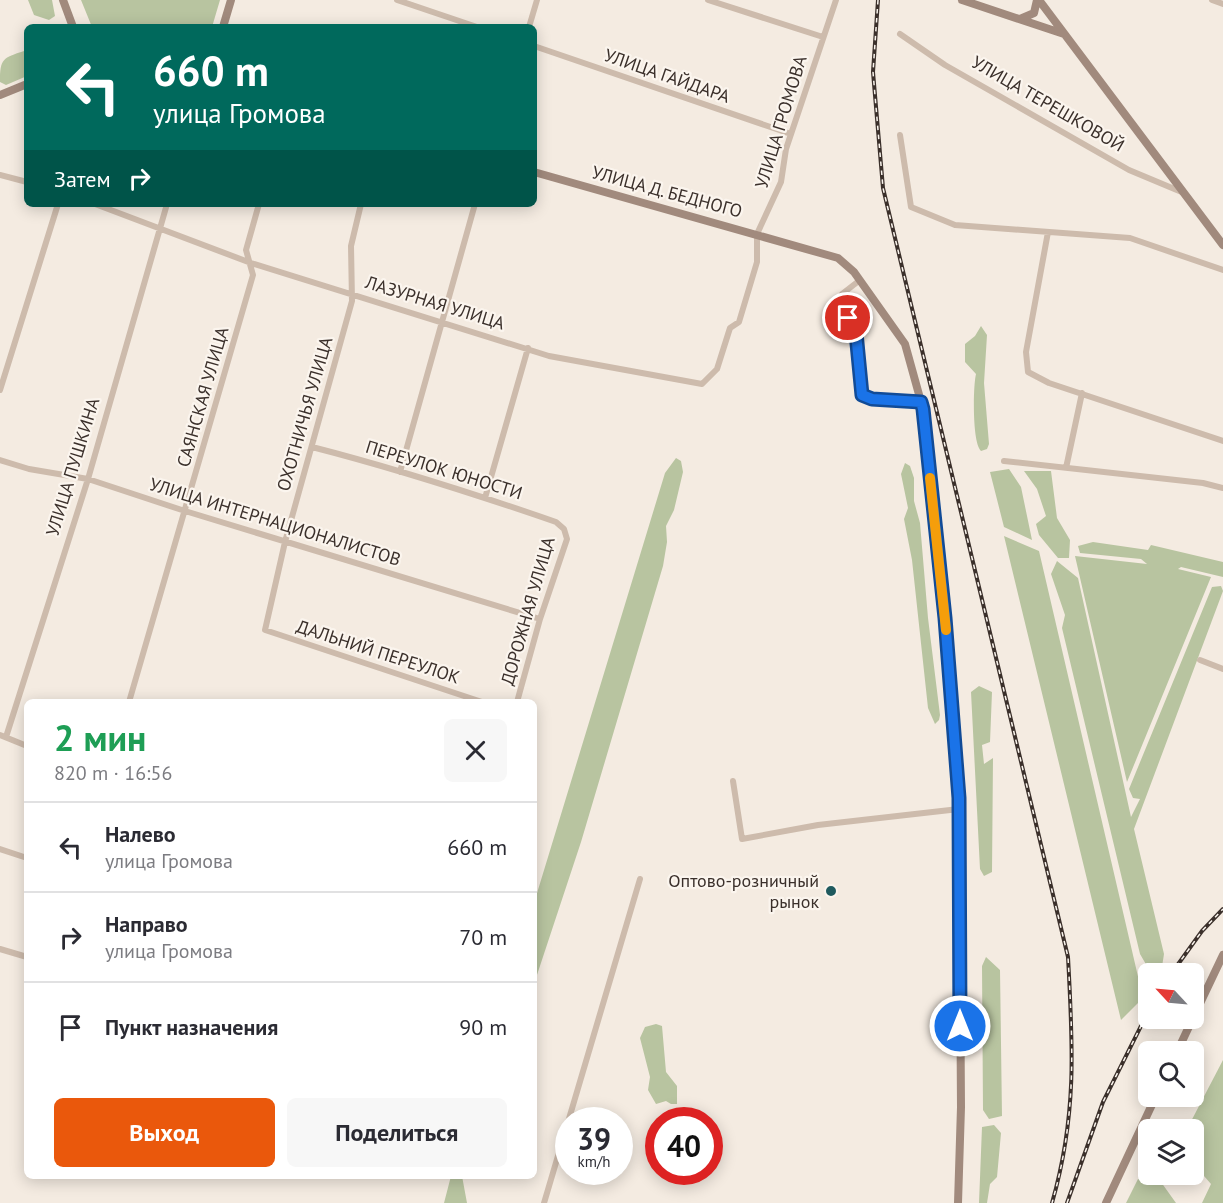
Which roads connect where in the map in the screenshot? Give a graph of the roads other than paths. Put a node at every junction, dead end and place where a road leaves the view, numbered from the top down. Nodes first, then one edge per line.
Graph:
1 (63, 0) edge
2 (231, 0) edge
3 (397, 0) edge
4 (537, 0) edge
5 (708, 0) edge
6 (836, 0) edge
7 (962, 0) edge
8 (1038, 0) edge
9 (1212, 0) edge
10 (1223, 4) edge
11 (1019, 19) junction
12 (73, 24) edge
13 (224, 24) edge
14 (468, 24) edge
15 (530, 24) edge
16 (900, 34) dead end
17 (1064, 34) junction
18 (823, 37) junction
19 (537, 47) edge
20 (24, 85) edge
21 (0, 95) edge
22 (791, 134) junction
23 (900, 135) dead end
24 (537, 173) edge
25 (0, 175) edge
26 (24, 181) edge
27 (1184, 193) junction
28 (57, 207) edge
29 (103, 207) edge
30 (167, 207) edge
31 (258, 207) edge
32 (360, 207) edge
33 (474, 207) edge
34 (160, 229) junction
35 (1048, 232) junction
36 (757, 234) junction
37 (1223, 245) edge
38 (251, 263) junction
39 (1223, 270) edge
40 (860, 280) junction
41 (353, 293) junction
42 (443, 322) junction
43 (739, 322) joint
44 (528, 348) junction
45 (0, 390) edge
46 (1082, 393) junction
47 (921, 402) junction
48 (1223, 441) edge
49 (312, 447) junction
50 (0, 460) edge
51 (1004, 461) dead end
52 (1066, 468) junction
53 (400, 472) junction
54 (88, 479) junction
55 (1223, 488) edge
56 (485, 498) junction
57 (185, 512) junction
58 (564, 529) joint
59 (285, 542) junction
60 (540, 619) junction
61 (265, 630) joint
62 (1200, 660) dead end
63 (1223, 669) edge
64 (130, 699) edge
65 (473, 699) edge
66 (519, 699) edge
67 (3, 736) edge
68 (24, 745) edge
69 (734, 781) dead end
70 (959, 809) junction
71 (0, 849) edge
72 (24, 857) edge
73 (640, 879) dead end
74 (0, 949) edge
75 (1223, 955) edge
76 (24, 956) edge
77 (1204, 994) edge
78 (1151, 1107) edge
79 (544, 1203) edge
80 (958, 1203) edge
81 (1106, 1203) edge

1 - 12 street
2 - 13 street
3 - 14 street
4 - 15 street
5 - 18 street
6 - 18 street, УЛИЦА ГРОМОВА
7 - 11 street
8 - 11 street
8 - 17 street, УЛИЦА ТЕРЕШКОВОЙ
9 - 10 street
11 - 17 street
16 - 27 street, УЛИЦА ТЕРЕШКОВОЙ
17 - 27 street, УЛИЦА ТЕРЕШКОВОЙ
18 - 22 street, УЛИЦА ГРОМОВА
19 - 22 street, УЛИЦА ГАЙДАРА
20 - 21 street
22 - 36 street, УЛИЦА ГРОМОВА
23 - 35 street
24 - 36 street, УЛИЦА Д. БЕДНОГО
25 - 26 street
27 - 37 street, УЛИЦА ТЕРЕШКОВОЙ
28 - 45 street
29 - 34 street, ЛАЗУРНАЯ УЛИЦА
30 - 34 street, УЛИЦА ПУШКИНА
31 - 38 street, САЯНСКАЯ УЛИЦА
32 - 41 street, ОХОТНИЧЬЯ УЛИЦА
33 - 42 street
34 - 38 street, ЛАЗУРНАЯ УЛИЦА
34 - 54 street, УЛИЦА ПУШКИНА
35 - 39 street
35 - 46 street
36 - 40 street, УЛИЦА Д. БЕДНОГО
36 - 43 street, УЛИЦА ГРОМОВА
38 - 41 street, ЛАЗУРНАЯ УЛИЦА
38 - 57 street, САЯНСКАЯ УЛИЦА
40 - 47 street, УЛИЦА Д. БЕДНОГО
40 - 47 street
41 - 42 street, ЛАЗУРНАЯ УЛИЦА
41 - 49 street, ОХОТНИЧЬЯ УЛИЦА
42 - 44 street, ЛАЗУРНАЯ УЛИЦА
42 - 53 street
43 - 44 street, ЛАЗУРНАЯ УЛИЦА
44 - 56 street
46 - 48 street
46 - 52 street
47 - 70 street, УЛИЦА Д. БЕДНОГО
49 - 53 street, ПЕРЕУЛОК ЮНОСТИ
49 - 59 street, ОХОТНИЧЬЯ УЛИЦА
50 - 54 street, УЛИЦА ИНТЕРНАЦИОНАЛИСТОВ
51 - 52 street
52 - 55 street
53 - 56 street, ПЕРЕУЛОК ЮНОСТИ
54 - 57 street, УЛИЦА ИНТЕРНАЦИОНАЛИСТОВ
54 - 67 street, УЛИЦА ПУШКИНА
56 - 58 street, ПЕРЕУЛОК ЮНОСТИ
57 - 59 street, УЛИЦА ИНТЕРНАЦИОНАЛИСТОВ
57 - 64 street, САЯНСКАЯ УЛИЦА
58 - 60 street, ДОРОЖНАЯ УЛИЦА
59 - 60 street, УЛИЦА ИНТЕРНАЦИОНАЛИСТОВ
59 - 61 street, ОХОТНИЧЬЯ УЛИЦА
60 - 66 street, ДОРОЖНАЯ УЛИЦА
61 - 65 street, ДАЛЬНИЙ ПЕРЕУЛОК
62 - 63 street
67 - 68 street
69 - 70 street
70 - 80 street, УЛИЦА Д. БЕДНОГО
71 - 72 street
73 - 79 street
74 - 76 street
75 - 77 street
78 - 81 street

